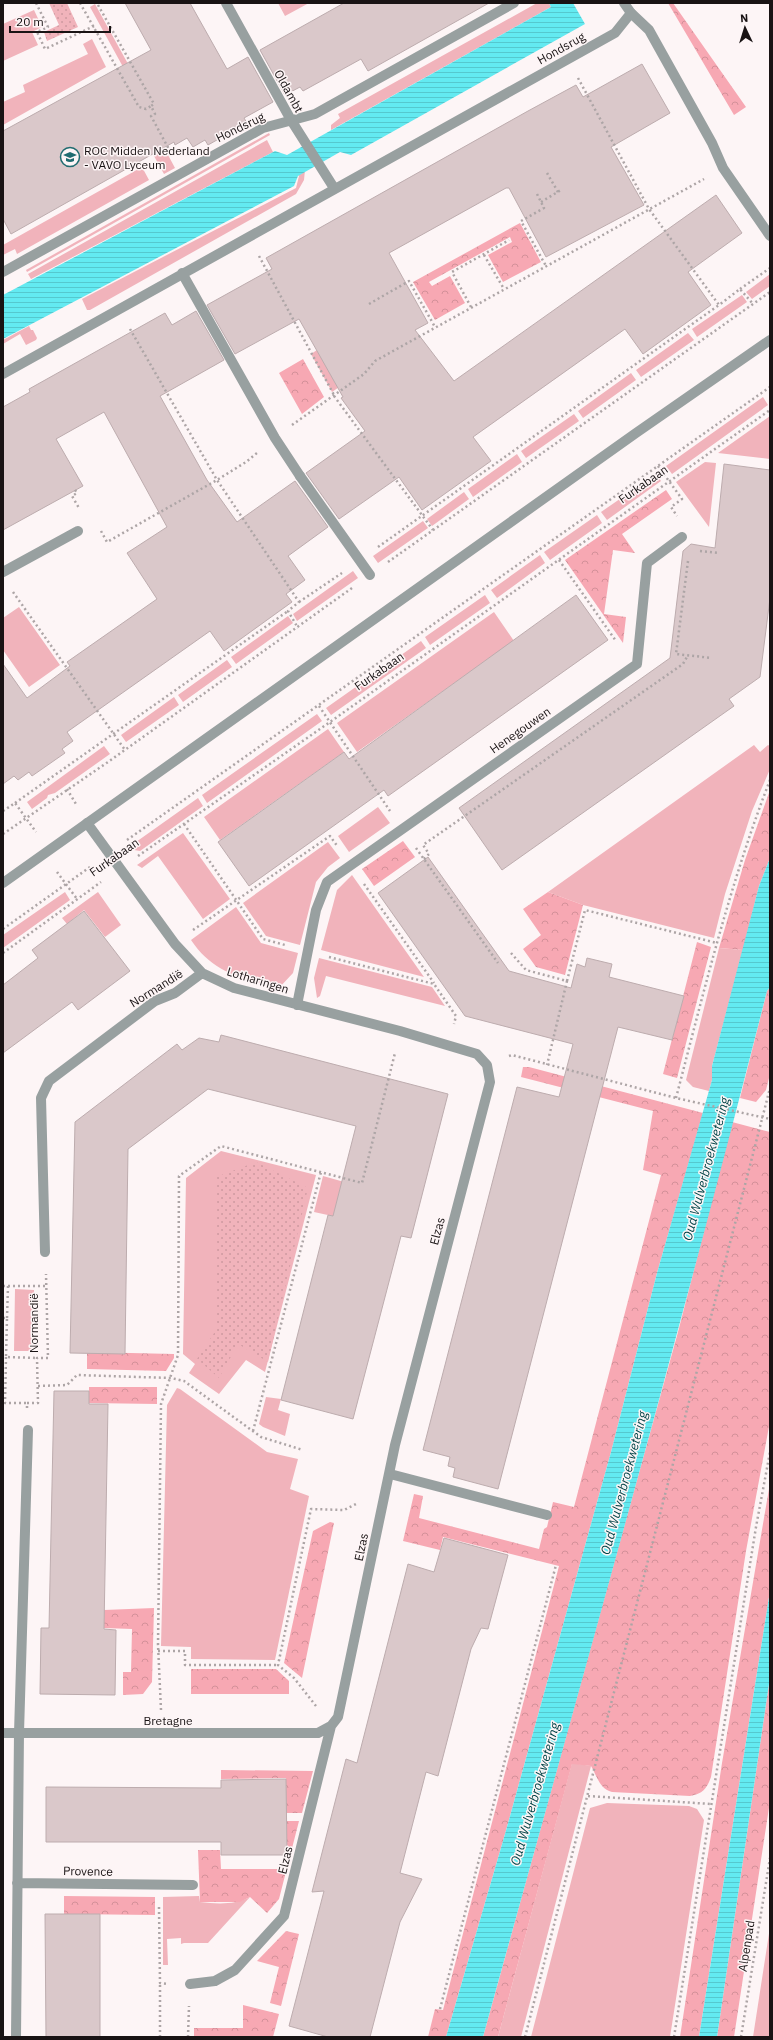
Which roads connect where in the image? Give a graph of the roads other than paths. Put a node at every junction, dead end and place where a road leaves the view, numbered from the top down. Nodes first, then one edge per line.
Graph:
1 (226, 3) edge
2 (514, 3) edge
3 (624, 3) edge
4 (631, 13) junction
5 (291, 120) junction
6 (334, 188) junction
7 (770, 236) edge
8 (3, 272) edge
9 (182, 273) junction
10 (770, 340) edge
11 (3, 374) edge
12 (78, 531) road end
13 (682, 537) road end
14 (3, 572) edge
15 (370, 575) dead end
16 (87, 823) junction
17 (3, 883) edge
18 (202, 973) junction
19 (296, 1005) junction
20 (487, 1065) joint
21 (45, 1252) road end
22 (28, 1430) road end
23 (390, 1474) junction
24 (547, 1514) dead end
25 (331, 1726) junction
26 (3, 1733) edge
27 (19, 1733) junction
28 (17, 1883) junction
29 (193, 1885) dead end
30 (190, 1984) road end
31 (16, 2037) edge

1 - 5 street, Oldambt
2 - 5 street, Hondsrug
3 - 4 street
4 - 6 street, Hondsrug
4 - 7 street
5 - 6 street, Oldambt
5 - 8 street, Hondsrug
6 - 9 street, Hondsrug
9 - 11 street, Hondsrug
9 - 15 street
10 - 16 street
12 - 14 street
13 - 19 street, Henegouwen
16 - 17 street
16 - 18 street, Lotharingen
18 - 19 street, Lotharingen
18 - 21 street, Normandië
19 - 20 street, Lotharingen
20 - 23 street, Elzas
22 - 27 street
23 - 24 street
23 - 25 street, Elzas
25 - 27 street, Bretagne
25 - 30 street, Elzas
26 - 27 street, Bretagne
27 - 28 street
28 - 29 street, Provence
28 - 31 street

